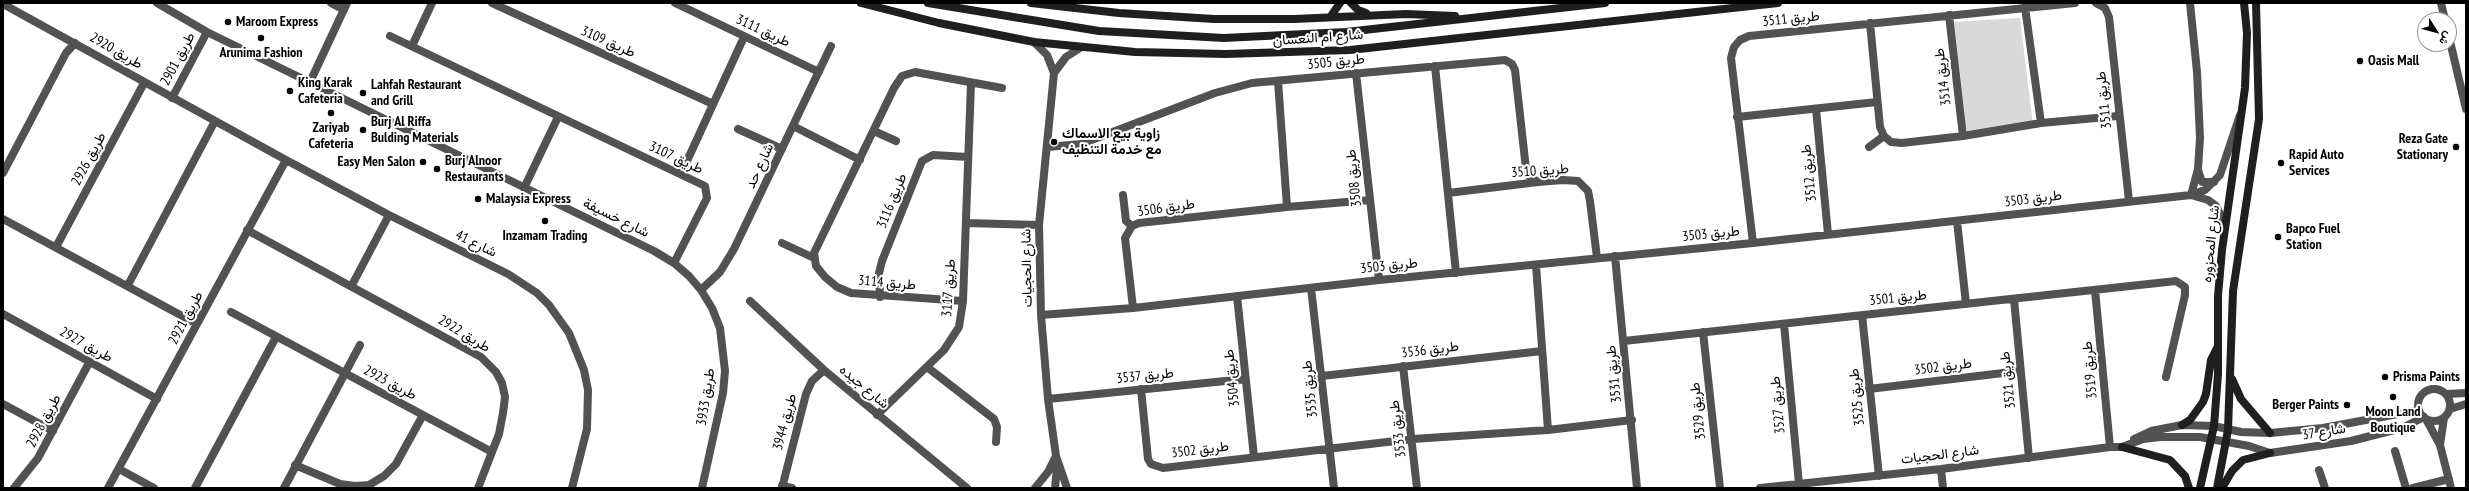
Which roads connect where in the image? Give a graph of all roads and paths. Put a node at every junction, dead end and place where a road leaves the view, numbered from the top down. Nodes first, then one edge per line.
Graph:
1 (157, 3) edge
2 (331, 3) edge
3 (432, 3) edge
4 (492, 3) edge
5 (675, 3) edge
6 (861, 3) edge
7 (928, 3) edge
8 (1031, 3) edge
9 (1340, 3) edge
10 (1351, 3) edge
11 (1605, 3) edge
12 (1778, 3) edge
13 (2075, 3) edge
14 (2096, 3) edge
15 (2190, 3) edge
16 (2244, 3) edge
17 (2258, 3) edge
18 (3, 4) edge
19 (503, 5) edge
20 (346, 6) edge
21 (2025, 7) junction
22 (1369, 14) junction
23 (1949, 15) junction
24 (1331, 16) junction
25 (1470, 18) junction
26 (1870, 23) junction
27 (207, 32) junction
28 (390, 36) dead end
29 (744, 37) junction
30 (1034, 42) junction
31 (75, 43) junction
32 (412, 46) junction
33 (831, 46) dead end
34 (1080, 48) junction
35 (2453, 52) edge
36 (1435, 66) junction
37 (819, 72) junction
38 (1054, 73) junction
39 (1356, 73) junction
40 (1278, 81) junction
41 (310, 82) junction
42 (144, 83) junction
43 (971, 83) junction
44 (1002, 88) dead end
45 (172, 98) junction
46 (1877, 102) junction
47 (713, 104) junction
48 (1816, 109) junction
49 (2466, 109) edge
50 (2243, 110) junction
51 (2118, 116) junction
52 (558, 117) junction
53 (1737, 117) junction
54 (215, 121) junction
55 (2041, 123) junction
56 (793, 126) junction
57 (738, 129) dead end
58 (874, 131) junction
59 (1884, 136) junction
60 (1963, 136) junction
61 (896, 142) dead end
62 (1048, 147) junction
63 (1869, 147) dead end
64 (782, 149) junction
65 (968, 157) junction
66 (286, 160) junction
67 (860, 160) junction
68 (2198, 169) junction
69 (3, 173) edge
70 (681, 174) junction
71 (1538, 182) junction
72 (2214, 182) junction
73 (524, 188) junction
74 (1448, 193) junction
75 (1123, 195) dead end
76 (2191, 195) junction
77 (1370, 200) junction
78 (2129, 201) junction
79 (1287, 207) junction
80 (389, 215) junction
81 (3, 219) edge
82 (1957, 221) junction
83 (966, 224) junction
84 (1039, 224) junction
85 (2225, 224) junction
86 (1132, 226) junction
87 (247, 230) junction
88 (1828, 234) junction
89 (782, 243) dead end
90 (1753, 243) junction
91 (56, 246) junction
92 (1615, 256) junction
93 (814, 258) junction
94 (1598, 258) junction
95 (674, 263) junction
96 (1536, 265) junction
97 (1456, 273) junction
98 (1379, 280) junction
99 (128, 285) junction
100 (352, 285) junction
101 (1312, 288) junction
102 (701, 290) junction
103 (2095, 290) junction
104 (880, 296) junction
105 (1237, 296) junction
106 (2014, 299) junction
107 (750, 301) dead end
108 (963, 301) junction
109 (1966, 304) junction
110 (1133, 308) junction
111 (231, 312) dead end
112 (3, 314) edge
113 (1041, 315) junction
114 (1862, 315) junction
115 (197, 324) junction
116 (1784, 324) junction
117 (1703, 332) junction
118 (276, 337) junction
119 (1624, 341) junction
120 (360, 345) dead end
121 (2218, 347) junction
122 (1542, 350) junction
123 (90, 361) junction
124 (1404, 366) junction
125 (927, 367) junction
126 (824, 370) junction
127 (2020, 371) junction
128 (344, 373) junction
129 (1322, 376) junction
130 (2166, 377) dead end
131 (2231, 377) junction
132 (1245, 379) junction
133 (1141, 389) junction
134 (1869, 389) junction
135 (2466, 393) edge
136 (2447, 394) junction
137 (157, 399) junction
138 (1048, 399) junction
139 (3, 404) edge
140 (2466, 404) edge
141 (2450, 409) junction
142 (2419, 410) junction
143 (423, 415) junction
144 (877, 415) junction
145 (2425, 418) junction
146 (2444, 418) junction
147 (1632, 420) junction
148 (2182, 425) junction
149 (2214, 426) junction
150 (1548, 430) junction
151 (2228, 430) junction
152 (53, 431) junction
153 (2270, 434) junction
154 (1413, 439) junction
155 (2211, 439) junction
156 (996, 442) dead end
157 (2225, 442) junction
158 (2440, 445) junction
159 (2110, 446) junction
160 (2122, 447) junction
161 (1329, 449) junction
162 (2395, 451) dead end
163 (492, 452) junction
164 (2270, 453) junction
165 (1254, 457) junction
166 (2029, 458) junction
167 (1057, 459) junction
168 (295, 466) junction
169 (119, 469) junction
170 (1941, 469) junction
171 (2320, 470) dead end
172 (1879, 476) junction
173 (2448, 479) junction
174 (1799, 484) junction
175 (782, 487) edge
176 (14, 488) edge
177 (108, 488) edge
178 (154, 488) edge
179 (195, 488) edge
180 (284, 488) edge
181 (478, 488) edge
182 (572, 488) edge
183 (702, 488) edge
184 (792, 488) edge
185 (967, 488) edge
186 (1035, 488) edge
187 (1055, 488) edge
188 (1067, 488) edge
189 (1334, 488) edge
190 (1417, 488) edge
191 (1637, 488) edge
192 (1720, 488) edge
193 (1760, 488) edge
194 (1943, 488) edge
195 (2188, 488) edge
196 (2200, 488) edge
197 (2217, 488) edge
198 (2222, 488) edge
199 (2325, 488) edge
200 (2406, 488) edge
201 (2413, 488) edge
202 (2451, 488) edge

1 - 27 street, طريق 2901
2 - 20 street
3 - 32 street
4 - 19 street, طريق 3109
5 - 29 street, طريق 3111
6 - 30 main road, شارع ام النعسان
7 - 25 main road, شارع ام النعسان
8 - 24 main road
9 - 24 main road
10 - 22 main road
11 - 25 main road, شارع ام النعسان
12 - 34 main road, شارع ام النعسان
13 - 21 street, طريق 3511
14 - 51 street, طريق 3511
15 - 68 street
16 - 50 main road, شارع المحزوره
17 - 131 main road, شارع المحزوره
18 - 31 street, طريق 2920
19 - 47 street, طريق 3109
20 - 41 street
21 - 23 street, طريق 3511
21 - 55 street
22 - 24 main road
22 - 25 main road
23 - 26 street, طريق 3511
23 - 60 street, طريق 3514
26 - 46 street
26 - 53 street, طريق 3511
27 - 41 street, طريق 2901
27 - 45 street, طريق 2901
28 - 32 street, طريق 3107
29 - 37 street, طريق 3111
29 - 47 street
30 - 34 main road, شارع ام النعسان
30 - 38 street, شارع الحجيات
31 - 42 street, طريق 2920
31 - 69 street
32 - 52 street, طريق 3107
33 - 37 street, شارع حد
34 - 38 street
35 - 49 street
36 - 39 street, طريق 3505
36 - 71 street, طريق 3505
36 - 74 street
37 - 56 street, شارع حد
38 - 62 street, شارع الحجيات
39 - 40 street, طريق 3505
39 - 77 street, طريق 3508
40 - 62 street, طريق 3505
40 - 79 street
41 - 73 street, شارع خسيفة
42 - 45 street, طريق 2920
42 - 91 street, طريق 2926
43 - 44 street
43 - 58 street
43 - 65 street, طريق 3117
45 - 54 street, طريق 2920
46 - 48 street
46 - 59 street
47 - 70 street
48 - 53 street
48 - 88 street, طريق 3512
50 - 72 street
50 - 85 main road, شارع المحزوره
51 - 55 street
51 - 78 street, طريق 3511
52 - 70 street, طريق 3107
52 - 73 street
53 - 90 street, طريق 3511
54 - 66 street, شارع 41
54 - 99 street
55 - 60 street
56 - 64 street, شارع حد
56 - 67 street
57 - 64 street
58 - 61 street
58 - 67 street
59 - 60 street
59 - 63 street
62 - 84 street, شارع الحجيات
64 - 102 street, شارع حد
65 - 83 street, طريق 3117
65 - 104 street, طريق 3116
66 - 80 street, شارع 41
66 - 87 street, طريق 2921
67 - 93 street
68 - 72 street
68 - 76 street
70 - 95 street, طريق 3107
71 - 74 street, طريق 3510
71 - 94 street, طريق 3510
72 - 76 street
73 - 95 street, شارع خسيفة
74 - 97 street
75 - 86 street
76 - 78 street, طريق 3503
76 - 85 street
77 - 79 street, طريق 3506
77 - 98 street, طريق 3508
78 - 82 street, طريق 3503
79 - 86 street, طريق 3506
80 - 100 street
80 - 182 street, شارع 41
81 - 91 street
82 - 88 street, طريق 3503
82 - 109 street
83 - 84 street
83 - 108 street, طريق 3117
84 - 113 street, شارع الحجيات
85 - 121 main road, شارع المحزوره
86 - 110 street, طريق 3506
87 - 100 street, طريق 2922
87 - 115 street, طريق 2921
88 - 90 street, طريق 3503
89 - 93 street
90 - 92 street, طريق 3503
91 - 99 street
92 - 94 street, طريق 3503
92 - 119 street, طريق 3531
93 - 104 street, طريق 3114
94 - 96 street, طريق 3503
95 - 102 street, شارع خسيفة
96 - 97 street, طريق 3503
96 - 122 street
97 - 98 street, طريق 3503
98 - 101 street, طريق 3503
99 - 115 street
100 - 163 street, طريق 2922
101 - 105 street, طريق 3503
101 - 129 street, طريق 3535
102 - 183 street, طريق 3933
103 - 106 street, طريق 3501
103 - 130 street, طريق 3501
103 - 159 street, طريق 3519
104 - 108 street, طريق 3114
105 - 110 street, طريق 3503
105 - 132 street, طريق 3504
106 - 109 street, طريق 3501
106 - 127 street, طريق 3521
107 - 126 street, شارع جيده
108 - 125 street, طريق 3117
109 - 114 street, طريق 3501
110 - 113 street, طريق 3503
111 - 118 street, طريق 2923
112 - 123 street, طريق 2927
113 - 138 street, شارع الحجيات
114 - 116 street, طريق 3501
114 - 134 street, طريق 3525
115 - 137 street, طريق 2921
116 - 117 street, طريق 3501
116 - 174 street, طريق 3527
117 - 119 street, طريق 3501
117 - 192 street, طريق 3529
118 - 128 street, طريق 2923
118 - 179 street
119 - 147 street, طريق 3531
120 - 128 street
121 - 148 main road
121 - 149 main road, شارع المحزوره
122 - 124 street, طريق 3536
122 - 150 street
123 - 137 street, طريق 2927
123 - 152 street, طريق 2928
124 - 129 street, طريق 3536
124 - 154 street, طريق 3533
125 - 144 street, طريق 3117
125 - 156 street
126 - 144 street, شارع جيده
126 - 175 street, طريق 3944
127 - 134 street, طريق 3502
127 - 166 street, طريق 3521
128 - 143 street, طريق 2923
128 - 168 street
129 - 161 street, طريق 3535
131 - 151 main road, شارع المحزوره
131 - 153 main road
132 - 133 street, طريق 3537
132 - 165 street, طريق 3504
133 - 138 street, طريق 3537
133 - 165 street, طريق 3502
134 - 172 street, طريق 3525
135 - 136 street
136 - 141 street
136 - 142 street
137 - 169 street, طريق 2921
138 - 167 street, شارع الحجيات
139 - 152 street
140 - 141 street
141 - 146 street
142 - 145 street
142 - 153 street
143 - 163 street, طريق 2923
143 - 168 street
144 - 185 street, شارع جيده
145 - 146 street
145 - 158 street
145 - 164 street, شارع 37
146 - 158 street
147 - 150 street
147 - 191 street, طريق 3531
148 - 149 street
148 - 160 street
149 - 151 street
149 - 155 main road, شارع المحزوره
150 - 154 street
151 - 153 street
151 - 157 main road, شارع المحزوره
152 - 176 street, طريق 2928
154 - 161 street
154 - 190 street, طريق 3533
155 - 157 street, شارع الحجيات
155 - 160 street, شارع الحجيات
155 - 196 main road, شارع المحزوره
157 - 164 street, شارع 37
157 - 197 main road, شارع المحزوره
158 - 173 street
159 - 160 street, شارع الحجيات
159 - 166 street, شارع الحجيات
160 - 195 main road
161 - 165 street, طريق 3502
161 - 189 street, طريق 3535
162 - 200 street
163 - 181 street, طريق 2922
164 - 198 main road
166 - 170 street, شارع الحجيات
167 - 186 street
167 - 187 street
167 - 188 street
168 - 180 street
169 - 177 street, طريق 2921
169 - 178 street
170 - 172 street, شارع الحجيات
170 - 194 street
171 - 199 street
172 - 174 street, شارع الحجيات
173 - 201 street
173 - 202 street
174 - 193 street, شارع الحجيات
175 - 184 street, طريق 3944

